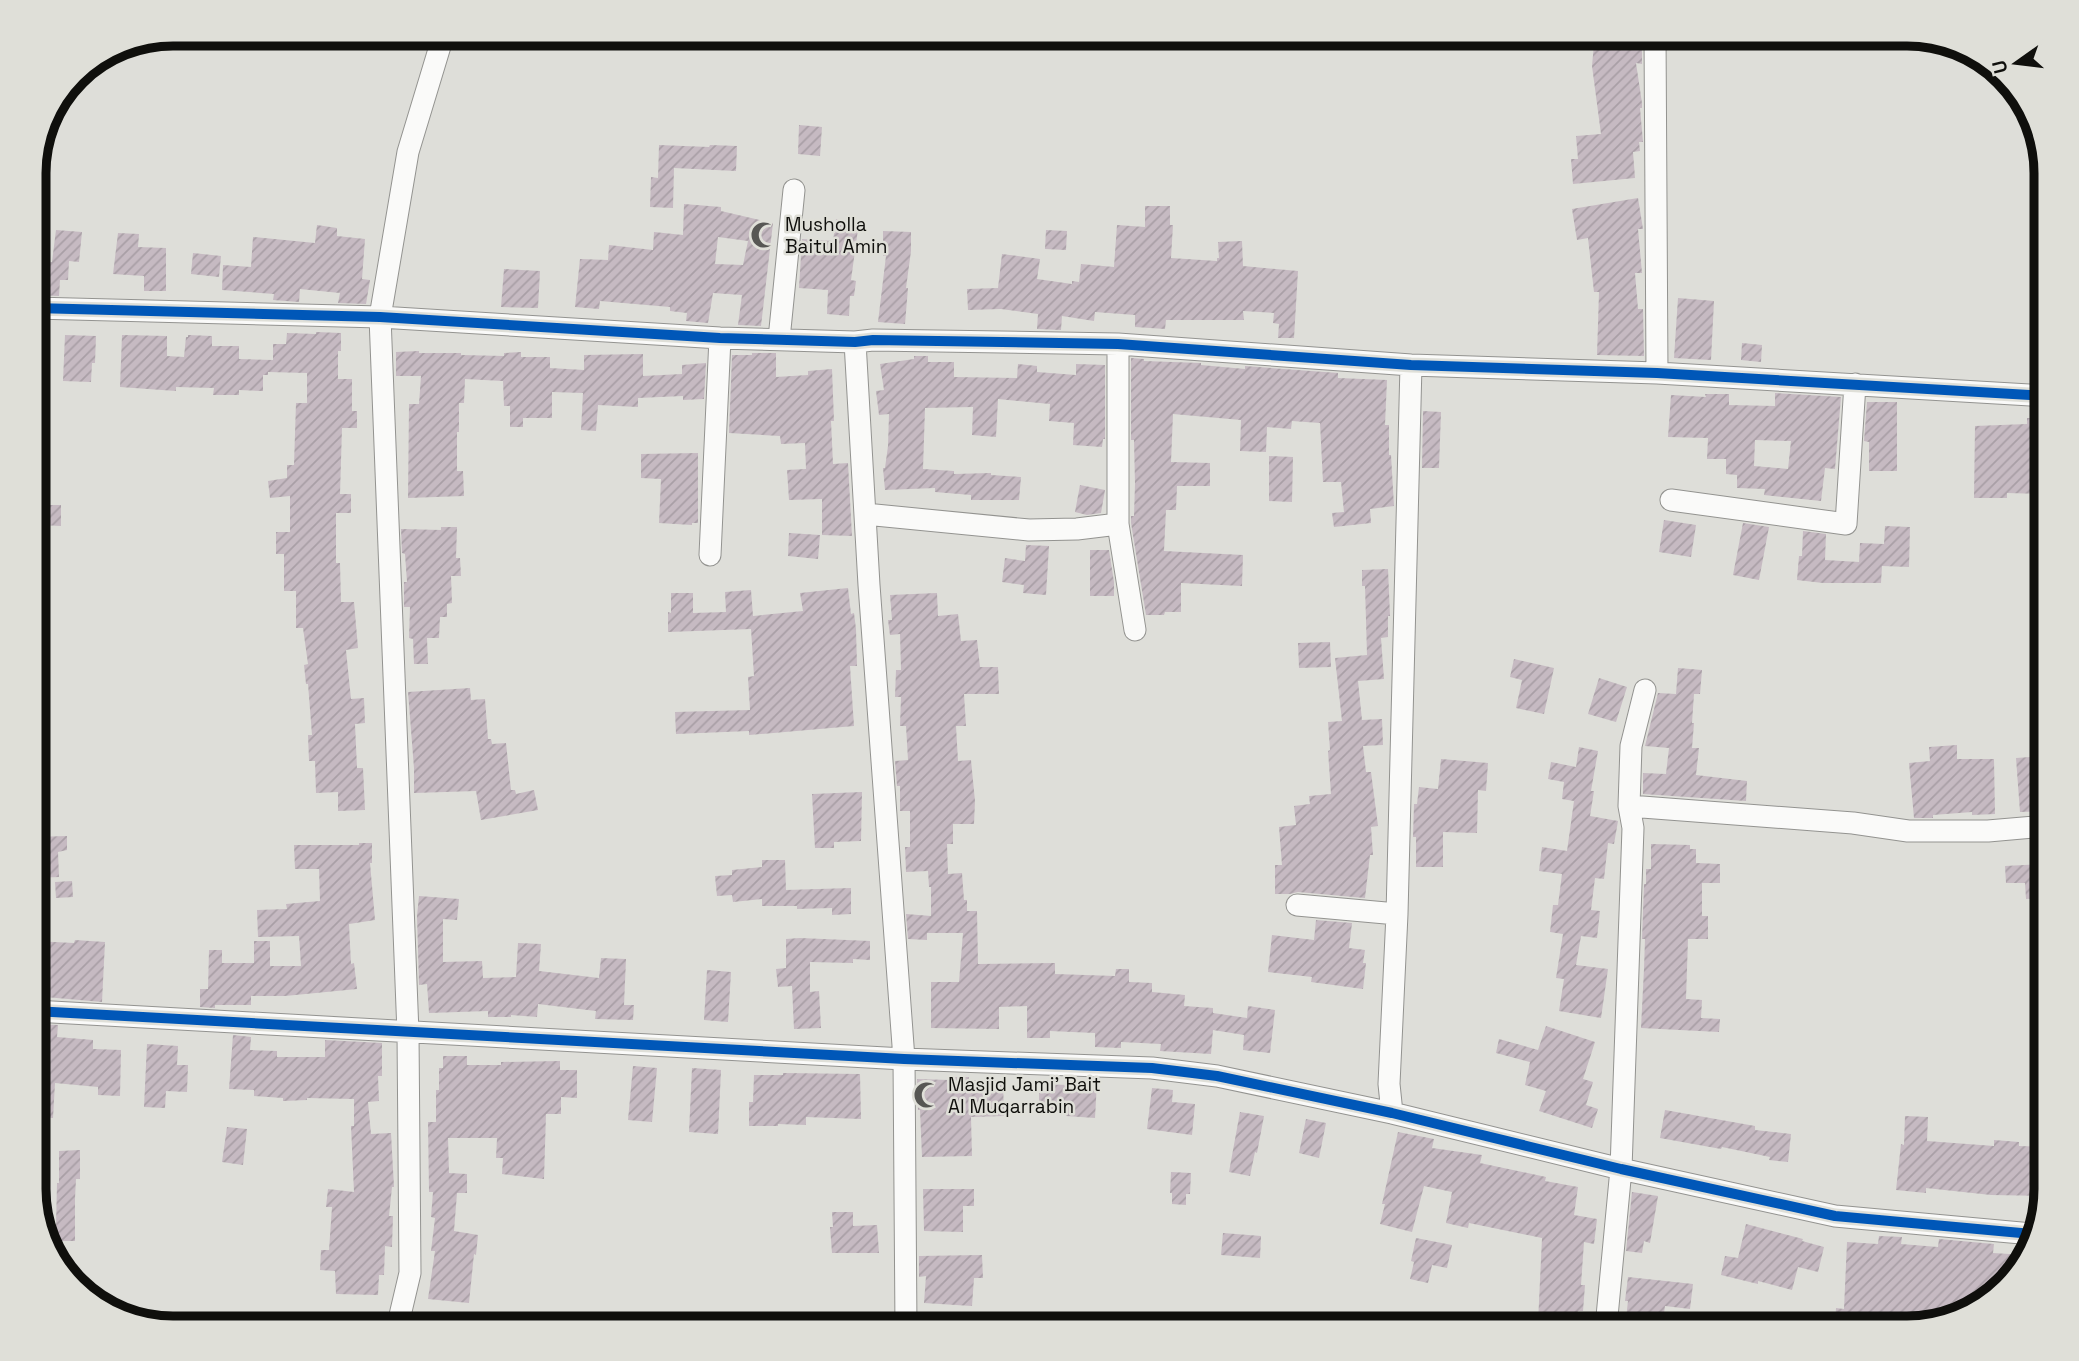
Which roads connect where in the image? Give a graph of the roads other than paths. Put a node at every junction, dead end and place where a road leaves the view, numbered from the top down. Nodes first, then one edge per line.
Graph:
1 (440, 46) edge
2 (1655, 46) edge
3 (794, 190) dead end
4 (46, 308) edge
5 (380, 317) junction
6 (720, 338) junction
7 (779, 339) junction
8 (855, 342) junction
9 (1118, 344) junction
10 (1411, 365) junction
11 (1657, 373) junction
12 (1855, 384) junction
13 (2034, 395) edge
14 (1671, 500) dead end
15 (865, 514) junction
16 (1118, 524) junction
17 (710, 555) dead end
18 (1135, 630) dead end
19 (1645, 690) dead end
20 (1629, 806) junction
21 (2034, 828) edge
22 (1297, 905) dead end
23 (1396, 914) junction
24 (46, 1012) edge
25 (408, 1032) junction
26 (904, 1059) junction
27 (1392, 1113) junction
28 (1620, 1169) junction
29 (2025, 1233) edge
30 (400, 1316) edge
31 (906, 1316) edge
32 (1607, 1316) edge

1 - 5 street
2 - 11 street
3 - 7 street
4 - 5 street
5 - 6 street
5 - 25 street
6 - 7 street
6 - 17 street
7 - 8 street
8 - 9 street
8 - 15 street
9 - 10 street
9 - 16 street
10 - 11 street
10 - 23 street
11 - 12 street
12 - 13 street
12 - 14 street
15 - 16 street
15 - 26 street
16 - 18 street
19 - 20 street
20 - 21 street
20 - 28 street
22 - 23 street
23 - 27 street
24 - 25 street
25 - 26 street
25 - 30 street
26 - 27 street
26 - 31 street
27 - 28 street
28 - 29 street
28 - 32 street

